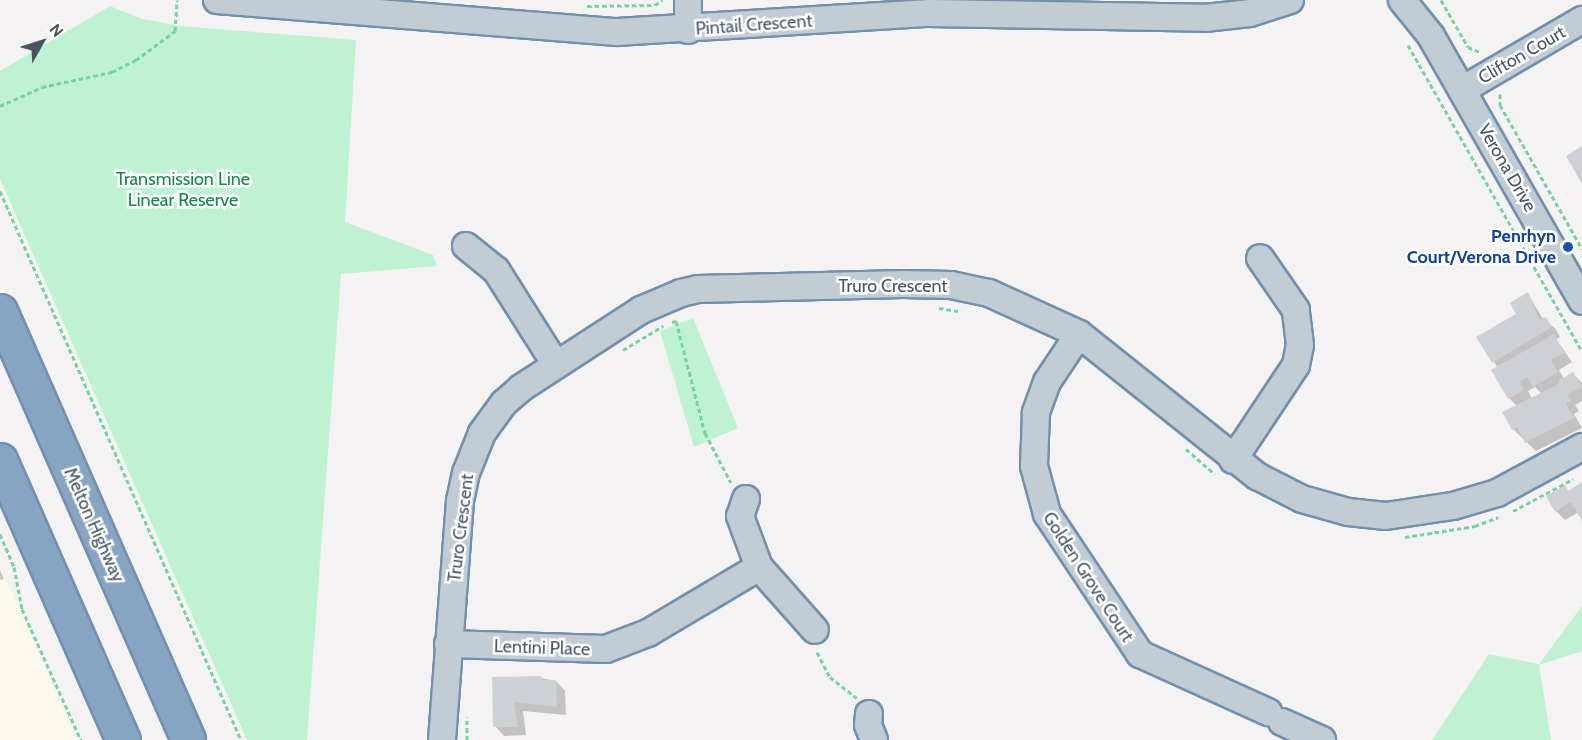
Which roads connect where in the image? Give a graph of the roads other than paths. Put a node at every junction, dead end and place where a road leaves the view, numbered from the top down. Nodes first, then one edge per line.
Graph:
1 (217, 0) edge
2 (688, 0) edge
3 (1290, 0) edge
4 (1402, 0) edge
5 (1422, 0) edge
6 (1582, 20) edge
7 (688, 30) junction
8 (1431, 36) junction
9 (1462, 90) junction
10 (464, 244) dead end
11 (1260, 258) dead end
12 (1582, 301) edge
13 (0, 311) edge
14 (1079, 334) junction
15 (556, 365) junction
16 (1582, 447) edge
17 (0, 460) edge
18 (1226, 468) junction
19 (744, 501) road end
20 (759, 567) junction
21 (816, 642) road end
22 (448, 644) junction
23 (869, 714) road end
24 (123, 740) edge
25 (188, 740) edge
26 (442, 740) edge
27 (874, 740) edge
28 (1322, 740) edge

1 - 7 street, Pintail Crescent
2 - 7 street
3 - 7 street, Pintail Crescent
4 - 8 street, Verona Drive
5 - 8 street, Verona Drive
6 - 9 street, Clifton Court
8 - 9 street, Verona Drive
9 - 12 street, Verona Drive
10 - 15 street
11 - 18 street
13 - 25 highway, Melton Highway
14 - 15 street, Truro Crescent
14 - 18 street, Truro Crescent
14 - 28 street, Golden Grove Court
15 - 22 street, Truro Crescent
16 - 18 street, Truro Crescent
17 - 24 highway
19 - 20 street
20 - 21 street
20 - 22 street, Lentini Place
22 - 26 street, Truro Crescent
23 - 27 street

